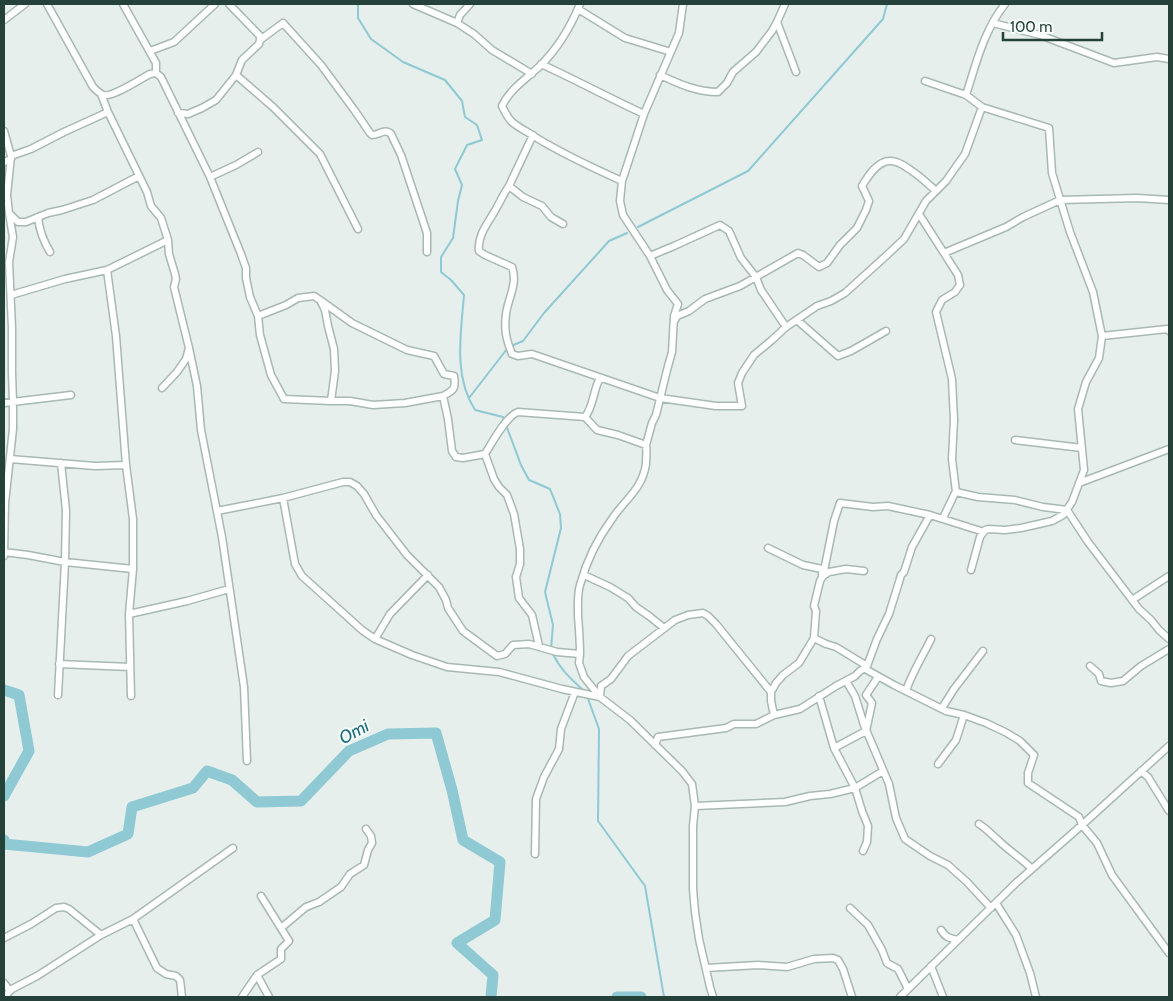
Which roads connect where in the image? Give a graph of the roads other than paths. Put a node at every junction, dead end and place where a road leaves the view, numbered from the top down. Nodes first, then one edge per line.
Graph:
1 (25, 4) edge
2 (47, 4) edge
3 (123, 4) edge
4 (215, 4) edge
5 (229, 4) edge
6 (413, 4) edge
7 (470, 4) edge
8 (683, 4) edge
9 (785, 4) edge
10 (1005, 4) edge
11 (579, 6) edge
12 (4, 20) edge
13 (777, 22) junction
14 (457, 23) junction
15 (993, 23) junction
16 (260, 40) junction
17 (150, 51) junction
18 (671, 52) junction
19 (1169, 59) edge
20 (541, 64) junction
21 (796, 72) dead end
22 (156, 73) junction
23 (532, 74) junction
24 (236, 75) junction
25 (660, 75) junction
26 (925, 80) dead end
27 (101, 94) junction
28 (966, 95) junction
29 (982, 107) junction
30 (108, 112) junction
31 (178, 113) junction
32 (644, 114) junction
33 (4, 131) edge
34 (533, 135) junction
35 (258, 152) dead end
36 (11, 157) junction
37 (4, 162) edge
38 (139, 176) junction
39 (210, 177) junction
40 (622, 182) junction
41 (509, 186) junction
42 (936, 191) junction
43 (1060, 200) junction
44 (1169, 200) edge
45 (9, 213) junction
46 (919, 214) junction
47 (38, 217) junction
48 (563, 224) dead end
49 (358, 229) dead end
50 (168, 240) junction
51 (50, 252) dead end
52 (427, 252) dead end
53 (944, 253) junction
54 (650, 256) junction
55 (7, 262) edge
56 (107, 270) junction
57 (756, 277) junction
58 (11, 295) junction
59 (320, 300) junction
60 (258, 316) junction
61 (797, 320) junction
62 (674, 321) junction
63 (786, 327) junction
64 (886, 331) dead end
65 (1169, 331) edge
66 (1102, 336) junction
67 (189, 348) junction
68 (600, 378) junction
69 (162, 388) dead end
70 (71, 395) dead end
71 (443, 396) junction
72 (660, 398) junction
73 (331, 401) junction
74 (13, 402) junction
75 (4, 403) edge
76 (585, 417) junction
77 (1015, 440) dead end
78 (646, 445) junction
79 (1082, 448) junction
80 (1169, 449) edge
81 (485, 454) junction
82 (10, 459) junction
83 (60, 463) junction
84 (126, 466) junction
85 (1079, 483) junction
86 (956, 492) junction
87 (282, 498) junction
88 (1067, 510) junction
89 (217, 511) junction
90 (930, 514) junction
91 (943, 518) junction
92 (984, 532) junction
93 (768, 548) dead end
94 (4, 553) edge
95 (66, 562) junction
96 (132, 570) junction
97 (971, 570) dead end
98 (864, 571) dead end
99 (428, 575) junction
100 (584, 575) junction
101 (823, 576) junction
102 (1169, 576) edge
103 (229, 589) junction
104 (1132, 600) junction
105 (129, 614) junction
106 (664, 628) junction
107 (814, 638) junction
108 (375, 639) junction
109 (930, 639) dead end
110 (1169, 639) edge
111 (539, 646) junction
112 (1169, 649) edge
113 (983, 651) dead end
114 (580, 654) junction
115 (59, 664) junction
116 (1090, 666) dead end
117 (130, 667) junction
118 (866, 667) junction
119 (878, 677) junction
120 (846, 681) junction
121 (906, 691) junction
122 (575, 692) junction
123 (771, 692) junction
124 (58, 695) dead end
125 (131, 696) dead end
126 (819, 696) junction
127 (600, 697) junction
128 (942, 708) junction
129 (774, 715) junction
130 (964, 715) junction
131 (866, 731) junction
132 (655, 745) junction
133 (1169, 746) edge
134 (834, 748) junction
135 (247, 761) dead end
136 (938, 764) dead end
137 (883, 771) junction
138 (1141, 771) junction
139 (855, 788) junction
140 (695, 806) junction
141 (1169, 811) edge
142 (979, 824) dead end
143 (1082, 825) junction
144 (366, 829) dead end
145 (233, 848) dead end
146 (863, 851) dead end
147 (535, 854) dead end
148 (1032, 869) junction
149 (261, 896) dead end
150 (994, 905) junction
151 (850, 908) dead end
152 (132, 919) junction
153 (281, 928) junction
154 (941, 930) dead end
155 (101, 935) junction
156 (4, 938) edge
157 (958, 940) junction
158 (1169, 952) edge
159 (931, 966) junction
160 (706, 968) junction
161 (257, 975) junction
162 (4, 983) edge
163 (908, 989) junction
164 (10, 991) junction
165 (4, 997) edge
166 (182, 997) edge
167 (242, 997) edge
168 (269, 997) edge
169 (713, 997) edge
170 (852, 997) edge
171 (900, 997) edge
172 (943, 997) edge
173 (1036, 997) edge

1 - 12 street
2 - 27 street
3 - 17 street
4 - 17 street
5 - 16 street
6 - 14 street
7 - 14 street
8 - 18 street
9 - 13 street
10 - 15 street
11 - 18 street
11 - 20 street
13 - 21 street
13 - 25 street
14 - 23 street
15 - 19 street
15 - 28 street
16 - 24 street
16 - 52 street
17 - 22 street
18 - 25 street
20 - 23 street
20 - 32 street
22 - 27 street
22 - 31 street
23 - 34 street
24 - 31 street
24 - 49 street
25 - 32 street
26 - 28 street
27 - 30 street
28 - 29 street
29 - 42 street
29 - 43 street
30 - 36 street
30 - 38 street
31 - 39 street
32 - 40 street
33 - 36 street
34 - 40 street
34 - 41 street
35 - 39 street
36 - 37 street
36 - 45 street
38 - 47 street
38 - 50 street
39 - 60 street
40 - 54 street
41 - 48 street
41 - 68 street
42 - 46 street
42 - 57 street
43 - 44 street
43 - 53 street
43 - 66 street
45 - 47 street
45 - 55 street
46 - 53 street
46 - 61 street
47 - 51 street
50 - 56 street
50 - 67 street
53 - 86 street
54 - 57 street
54 - 62 street
55 - 58 street
56 - 58 street
56 - 84 street
57 - 62 street
57 - 63 street
58 - 74 street
59 - 60 street
59 - 71 street
59 - 73 street
60 - 73 street
61 - 63 street
61 - 64 street
62 - 72 street
63 - 72 street
65 - 66 street
66 - 79 street
67 - 69 street
67 - 89 street
68 - 72 street
68 - 76 street
70 - 74 street
71 - 73 street
71 - 81 street
72 - 78 street
74 - 75 street
74 - 82 street
76 - 78 street
76 - 81 street
77 - 79 street
78 - 100 street
79 - 85 street
80 - 85 street
81 - 111 street
82 - 83 street
82 - 94 street
83 - 84 street
83 - 95 street
84 - 96 street
85 - 88 street
86 - 88 street
86 - 91 street
87 - 89 street
87 - 99 street
87 - 108 street
88 - 92 street
88 - 104 street
89 - 103 street
90 - 91 street
90 - 101 street
90 - 118 street
91 - 92 street
92 - 97 street
93 - 101 street
94 - 95 street
95 - 96 street
95 - 115 street
96 - 105 street
98 - 101 street
99 - 108 street
99 - 111 street
100 - 106 street
100 - 114 street
101 - 107 street
102 - 104 street
103 - 105 street
103 - 135 street
104 - 110 street
105 - 117 street
106 - 123 street
106 - 127 street
107 - 118 street
107 - 123 street
108 - 122 street
109 - 121 street
111 - 114 street
112 - 116 street
113 - 128 street
114 - 127 street
115 - 117 street
115 - 124 street
117 - 125 street
118 - 119 street
118 - 120 street
119 - 121 street
119 - 131 street
120 - 126 street
120 - 131 street
121 - 128 street
122 - 127 street
122 - 147 street
123 - 129 street
126 - 129 street
126 - 134 street
127 - 132 street
128 - 130 street
129 - 132 street
130 - 136 street
130 - 143 street
131 - 134 street
131 - 137 street
132 - 140 street
133 - 138 street
134 - 139 street
137 - 139 street
137 - 150 street
138 - 141 street
138 - 143 street
139 - 140 street
139 - 146 street
140 - 160 street
142 - 148 street
143 - 148 street
143 - 158 street
144 - 153 street
145 - 152 street
148 - 150 street
149 - 153 street
150 - 157 street
150 - 173 street
151 - 163 street
152 - 155 street
152 - 166 street
153 - 161 street
154 - 157 street
155 - 156 street
155 - 164 street
157 - 159 street
159 - 163 street
159 - 172 street
160 - 169 street
160 - 170 street
161 - 167 street
161 - 168 street
162 - 164 street
163 - 171 street
164 - 165 street

